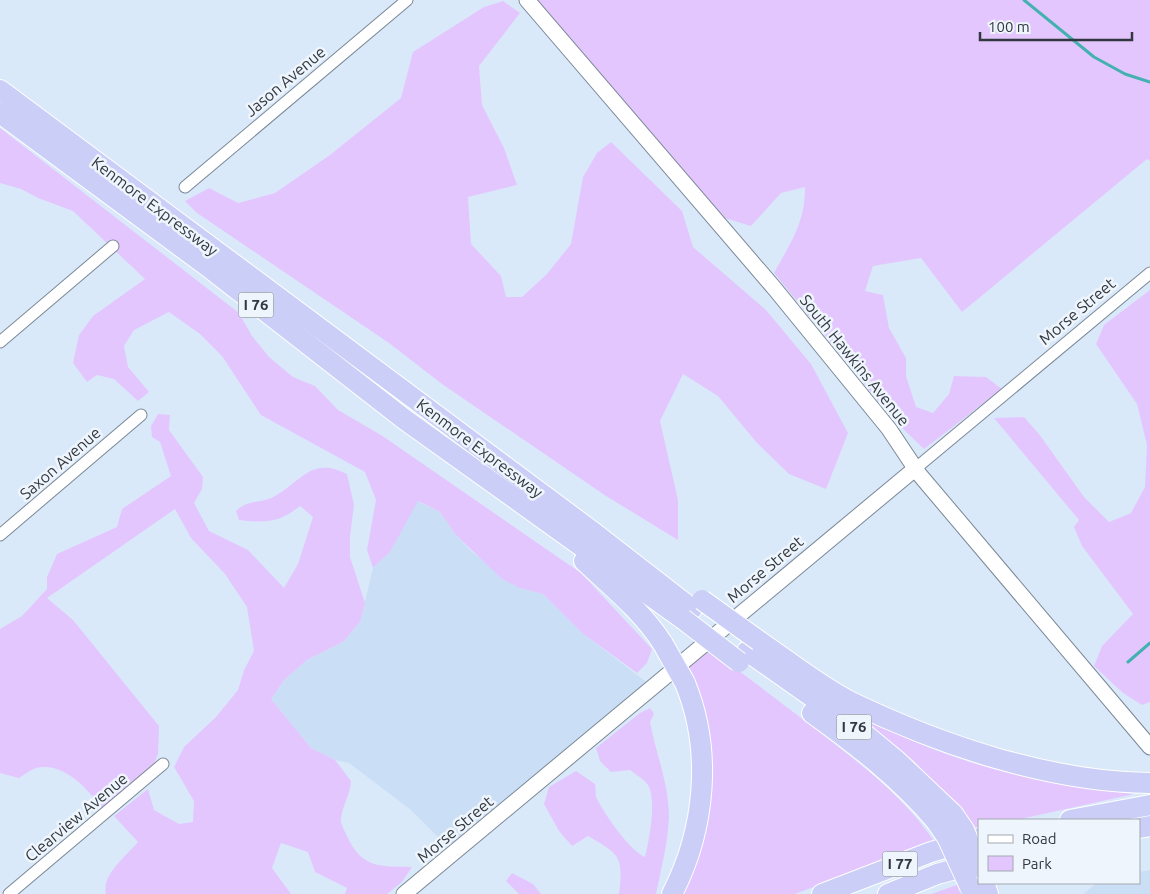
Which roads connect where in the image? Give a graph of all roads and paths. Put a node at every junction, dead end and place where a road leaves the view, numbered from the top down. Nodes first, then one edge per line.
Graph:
1 (407, 0) edge
2 (527, 0) edge
3 (0, 90) edge
4 (0, 112) edge
5 (184, 187) dead end
6 (113, 246) dead end
7 (1150, 273) edge
8 (0, 342) edge
9 (141, 415) dead end
10 (916, 468) junction
11 (512, 496) junction
12 (0, 535) edge
13 (692, 609) junction
14 (749, 651) junction
15 (1148, 741) edge
16 (163, 764) dead end
17 (1147, 783) edge
18 (1150, 805) edge
19 (944, 818) junction
20 (1075, 819) edge
21 (978, 838) edge
22 (978, 863) edge
23 (978, 865) edge
24 (980, 889) edge
25 (9, 894) edge
26 (404, 894) edge
27 (672, 894) edge
28 (822, 894) edge
29 (889, 894) edge

1 - 5 street, Jason Avenue
2 - 10 street, South Hawkins Avenue
3 - 13 highway, Kenmore Expressway / I 76
4 - 11 highway, Kenmore Expressway / I 76
6 - 8 street
7 - 10 street, Morse Street
9 - 12 street, Saxon Avenue
10 - 15 street, South Hawkins Avenue
10 - 26 street, Morse Street
11 - 13 highway
11 - 27 highway, I 76, bridge
13 - 14 highway, bridge
13 - 14 highway, bridge
14 - 17 highway
14 - 19 highway, I 76
16 - 25 street, Clearview Avenue
18 - 20 highway
19 - 23 highway, I 76, bridge
19 - 24 highway, bridge
21 - 28 highway, I 77
22 - 29 highway, I 77

